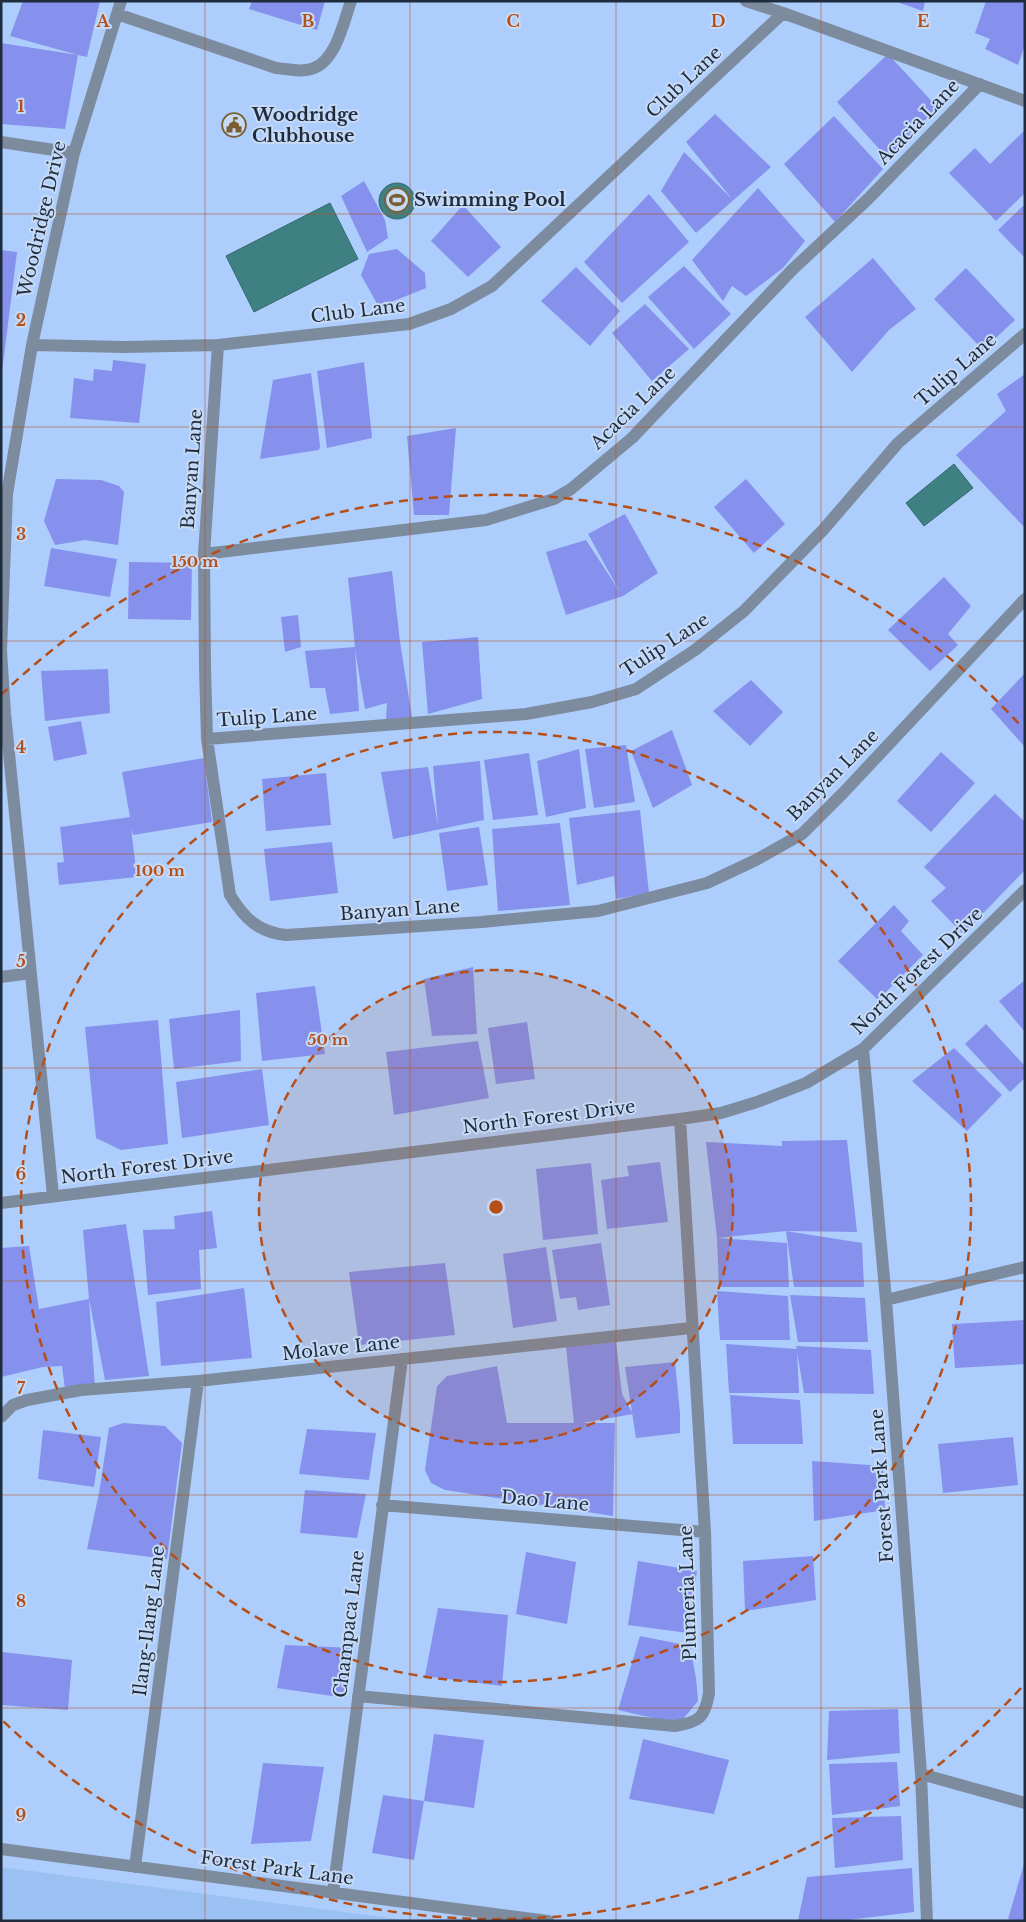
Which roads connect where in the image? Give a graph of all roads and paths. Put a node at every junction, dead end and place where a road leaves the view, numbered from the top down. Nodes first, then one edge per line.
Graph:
1 (121, 1) edge
2 (350, 1) edge
3 (746, 1) edge
4 (783, 13) junction
5 (117, 14) junction
6 (980, 84) junction
7 (1025, 101) edge
8 (1, 142) edge
9 (74, 153) junction
10 (1025, 334) edge
11 (32, 344) junction
12 (218, 345) junction
13 (204, 554) junction
14 (1025, 599) edge
15 (208, 739) junction
16 (1025, 890) edge
17 (31, 973) junction
18 (1, 977) edge
19 (863, 1049) junction
20 (680, 1119) junction
21 (53, 1196) junction
22 (1, 1203) edge
23 (1025, 1267) edge
24 (886, 1300) junction
25 (691, 1328) junction
26 (402, 1359) junction
27 (198, 1380) junction
28 (1, 1417) edge
29 (382, 1505) junction
30 (705, 1532) junction
31 (358, 1696) junction
32 (922, 1774) junction
33 (1025, 1803) edge
34 (1, 1849) edge
35 (135, 1867) junction
36 (333, 1893) junction
37 (548, 1921) edge
38 (927, 1921) edge

1 - 5 street, Woodridge Drive
2 - 5 street
3 - 4 street
4 - 6 street
4 - 12 street, Club Lane
5 - 9 street, Woodridge Drive
6 - 7 street
6 - 13 street, Acacia Lane
8 - 9 street
9 - 11 street, Woodridge Drive
10 - 15 street, Tulip Lane
11 - 12 street, Club Lane
11 - 17 street, Woodridge Drive
12 - 13 street, Banyan Lane
13 - 15 street, Banyan Lane
14 - 15 street, Banyan Lane
16 - 19 street, North Forest Drive
17 - 18 street
17 - 21 street, Woodridge Drive
19 - 20 street, North Forest Drive
19 - 24 street, Forest Park Lane
20 - 21 street, North Forest Drive
20 - 25 street, Plumeria Lane
21 - 22 street, North Forest Drive
23 - 24 street
24 - 32 street, Forest Park Lane
25 - 26 street, Molave Lane
25 - 30 street, Plumeria Lane
26 - 27 street, Molave Lane
26 - 29 street, Champaca Lane
27 - 28 street, Molave Lane
27 - 35 street, Ilang-Ilang Lane
29 - 30 street, Dao Lane
29 - 31 street, Champaca Lane
30 - 31 street, Plumeria Lane
31 - 36 street, Champaca Lane
32 - 33 street
32 - 38 street, Forest Park Lane
34 - 35 street, Forest Park Lane
35 - 36 street, Forest Park Lane
36 - 37 street, Forest Park Lane

